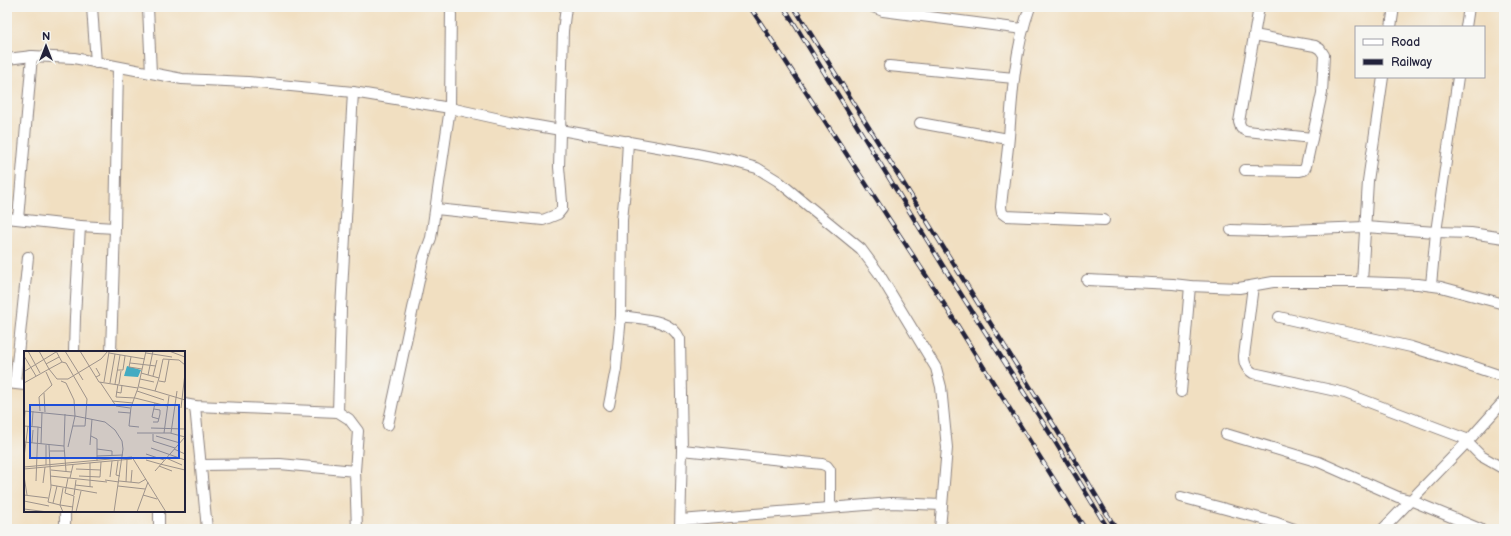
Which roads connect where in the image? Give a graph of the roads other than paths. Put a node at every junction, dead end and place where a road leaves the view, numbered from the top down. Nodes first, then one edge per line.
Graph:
1 (92, 7) edge
2 (148, 7) edge
3 (451, 7) edge
4 (566, 7) edge
5 (873, 7) edge
6 (1030, 7) edge
7 (1259, 7) edge
8 (1394, 7) edge
9 (1469, 7) edge
10 (1391, 26) edge
11 (1466, 26) edge
12 (1022, 29) junction
13 (1254, 35) junction
14 (32, 56) junction
15 (7, 59) edge
16 (96, 62) junction
17 (889, 66) dead end
18 (118, 67) junction
19 (151, 73) junction
20 (1014, 78) junction
21 (1383, 78) edge
22 (1458, 78) edge
23 (353, 92) junction
24 (450, 108) junction
25 (920, 123) dead end
26 (561, 130) junction
27 (1008, 138) junction
28 (1312, 138) junction
29 (628, 141) junction
30 (1245, 170) dead end
31 (436, 209) junction
32 (7, 218) edge
33 (18, 219) junction
34 (1104, 220) dead end
35 (80, 226) junction
36 (1365, 227) junction
37 (115, 228) junction
38 (1230, 230) dead end
39 (1436, 232) junction
40 (1504, 238) edge
41 (28, 257) dead end
42 (1087, 280) dead end
43 (1362, 282) junction
44 (1431, 285) junction
45 (1190, 286) junction
46 (1253, 286) junction
47 (1504, 304) edge
48 (621, 316) junction
49 (1278, 317) dead end
50 (74, 351) edge
51 (111, 351) edge
52 (1504, 377) edge
53 (16, 384) edge
54 (1181, 392) dead end
55 (1504, 401) edge
56 (185, 404) edge
57 (609, 405) dead end
58 (195, 406) junction
59 (338, 412) junction
60 (388, 425) dead end
61 (1226, 434) dead end
62 (1468, 441) junction
63 (682, 450) junction
64 (201, 465) junction
65 (1504, 469) edge
66 (355, 471) junction
67 (1181, 497) dead end
68 (1410, 500) junction
69 (942, 505) junction
70 (830, 507) junction
71 (65, 512) edge
72 (158, 512) edge
73 (681, 525) edge
74 (65, 529) edge
75 (159, 529) edge
76 (206, 529) edge
77 (357, 529) edge
78 (940, 529) edge
79 (1294, 529) edge
80 (1383, 529) edge
81 (1480, 529) edge

1 - 16 street
2 - 19 street
3 - 24 street
4 - 26 street
5 - 12 street
6 - 12 street
7 - 13 street
8 - 10 street
9 - 11 street
12 - 20 street
13 - 28 street
13 - 28 street
14 - 15 street
14 - 16 street
14 - 33 street
16 - 18 street
17 - 20 street
18 - 19 street
18 - 37 street
19 - 23 street
20 - 27 street
21 - 36 street
22 - 39 street
23 - 24 street
23 - 59 street
24 - 26 street
24 - 31 street
25 - 27 street
26 - 29 street
26 - 31 street
27 - 34 street
28 - 30 street
29 - 48 street
29 - 69 street
31 - 60 street
32 - 33 street
33 - 35 street
35 - 37 street
35 - 50 street
36 - 38 street
36 - 39 street
36 - 43 street
37 - 51 street
39 - 40 street
39 - 44 street
41 - 53 street
42 - 45 street
43 - 44 street
43 - 46 street
44 - 47 street
45 - 46 street
45 - 54 street
46 - 62 street
48 - 57 street
48 - 63 street
49 - 52 street
55 - 62 street
56 - 58 street
58 - 59 street
58 - 64 street
59 - 66 street
61 - 68 street
62 - 65 street
62 - 68 street
63 - 70 street
63 - 73 street
64 - 66 street
64 - 76 street
66 - 77 street
67 - 79 street
68 - 80 street
68 - 81 street
69 - 70 street
69 - 78 street
70 - 73 street
71 - 74 street
72 - 75 street

